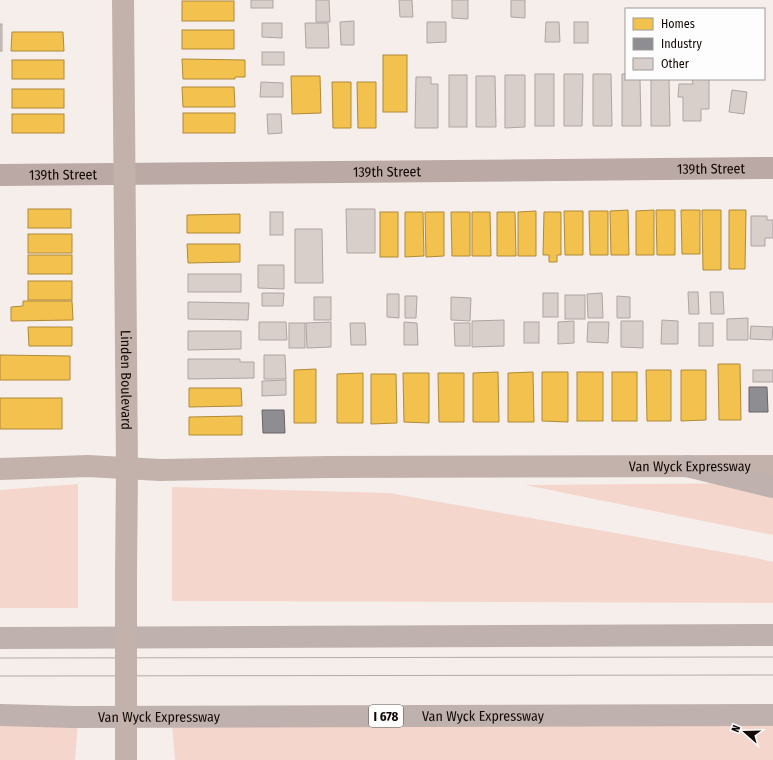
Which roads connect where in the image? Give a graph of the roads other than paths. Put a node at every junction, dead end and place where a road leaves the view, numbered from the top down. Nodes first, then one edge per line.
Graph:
1 (123, 0) edge
2 (773, 168) edge
3 (125, 174) junction
4 (0, 175) edge
5 (688, 466) junction
6 (773, 466) edge
7 (127, 468) junction
8 (0, 469) edge
9 (773, 487) edge
10 (773, 635) edge
11 (0, 638) edge
12 (0, 715) edge
13 (773, 715) edge
14 (126, 760) edge

1 - 3 main road, Linden Boulevard
2 - 3 street, 139th Street
3 - 4 street, 139th Street
3 - 7 main road, Linden Boulevard
5 - 6 main road, Van Wyck Expressway
5 - 7 main road, Van Wyck Expressway
5 - 9 highway
7 - 8 main road, Van Wyck Expressway
7 - 14 main road, Linden Boulevard, bridge
10 - 11 highway
12 - 13 highway, Van Wyck Expressway / I 678

